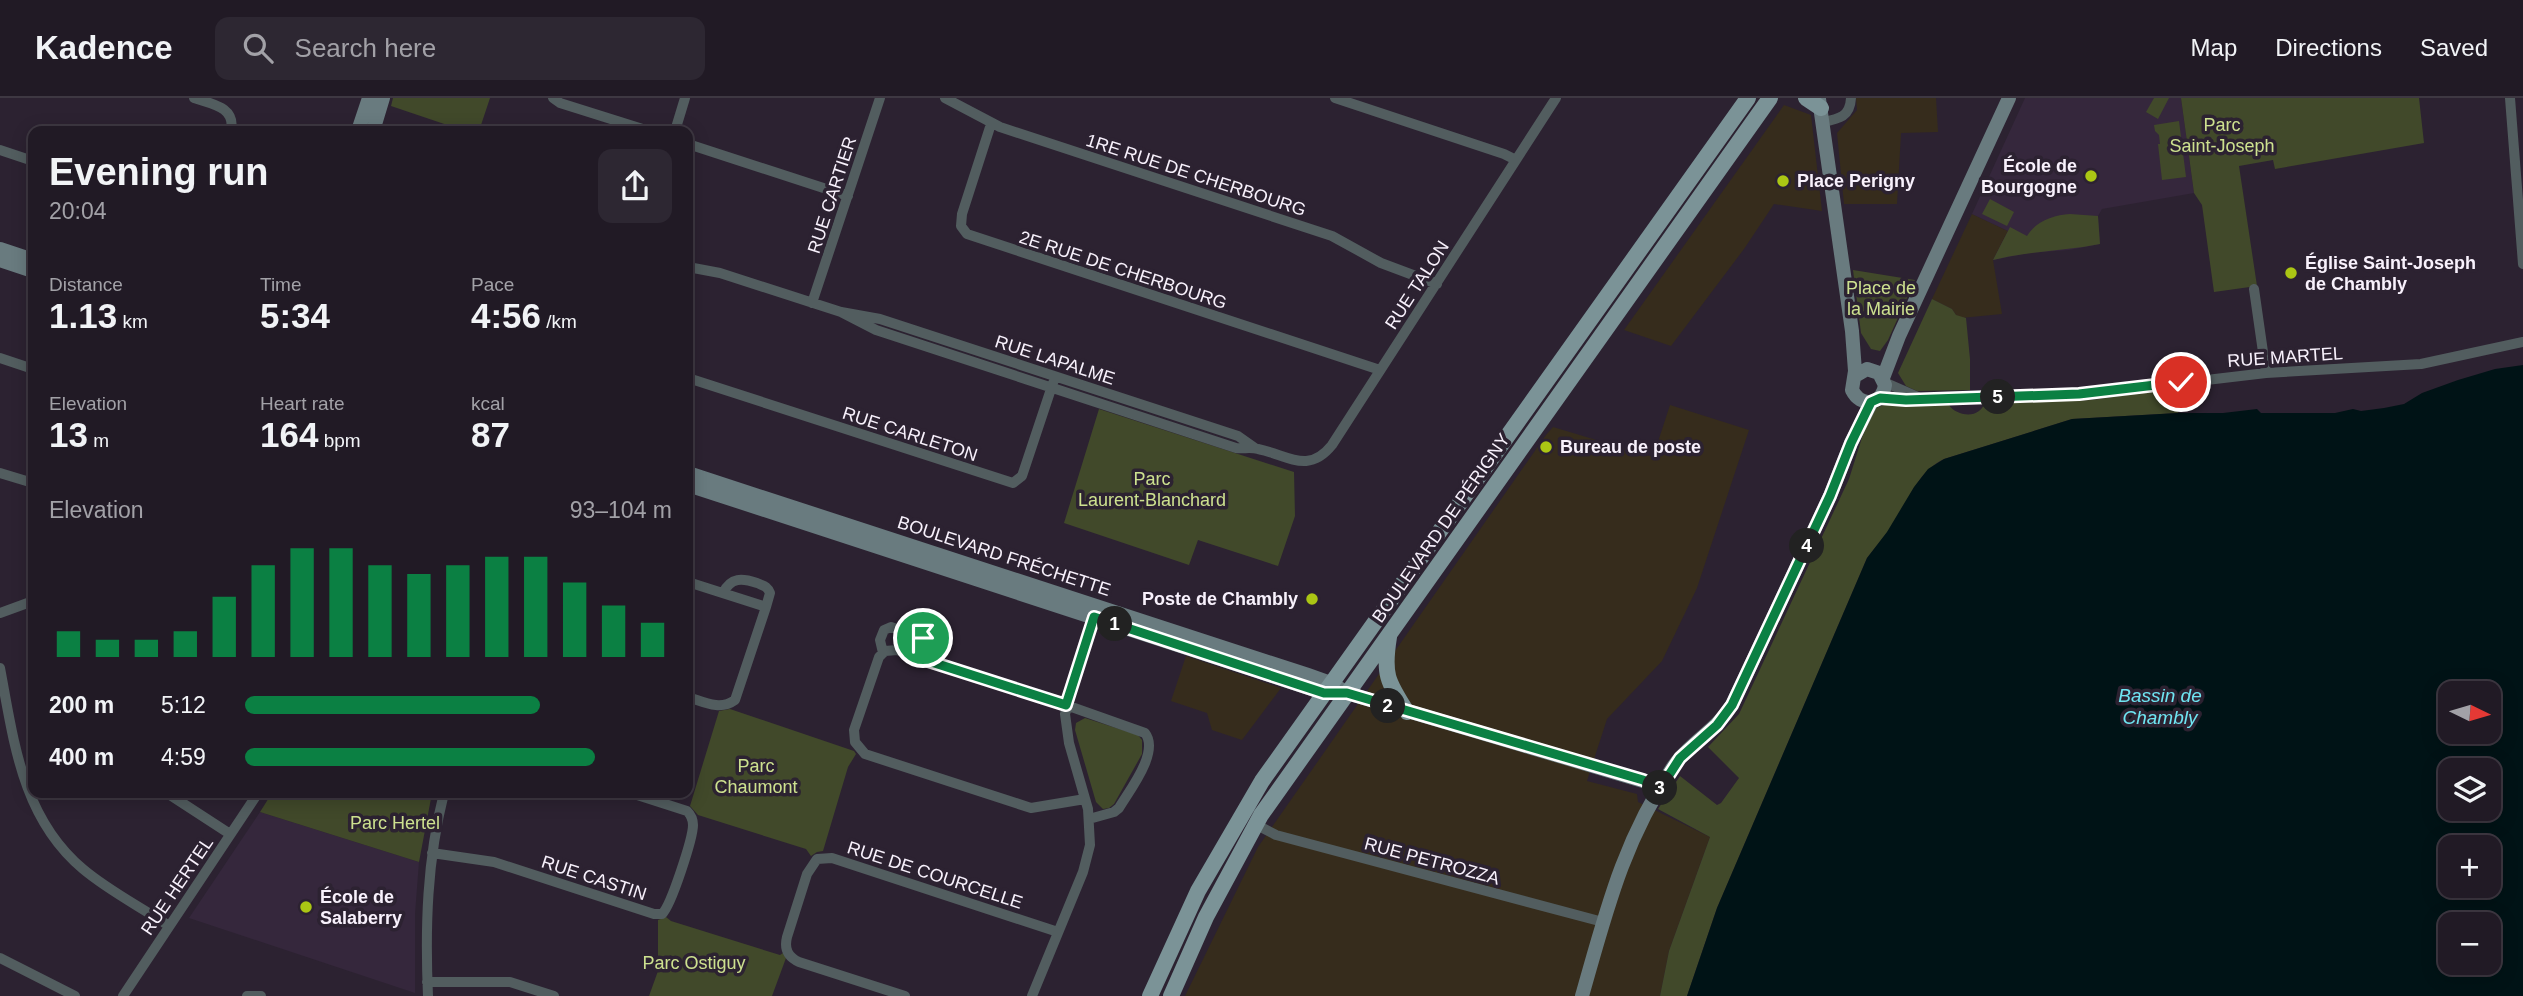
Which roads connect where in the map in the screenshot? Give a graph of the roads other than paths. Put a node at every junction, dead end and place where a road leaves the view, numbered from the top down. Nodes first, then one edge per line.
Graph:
1 (194, 98) edge
2 (369, 98) edge
3 (383, 98) edge
4 (553, 98) edge
5 (685, 98) edge
6 (880, 98) edge
7 (945, 98) edge
8 (1335, 98) edge
9 (1556, 98) edge
10 (1748, 98) edge
11 (1780, 98) edge
12 (1806, 98) edge
13 (1852, 98) edge
14 (2510, 98) edge
15 (2005, 100) edge
16 (1767, 103) edge
17 (1821, 109) edge
18 (991, 124) junction
19 (231, 126) edge
20 (360, 126) edge
21 (375, 126) edge
22 (633, 126) edge
23 (676, 126) edge
24 (693, 146) edge
25 (0, 150) edge
26 (28, 159) edge
27 (1516, 160) junction
28 (848, 195) junction
29 (0, 249) edge
30 (28, 258) edge
31 (0, 260) edge
32 (2523, 264) edge
33 (693, 268) edge
34 (28, 269) edge
35 (1437, 284) junction
36 (2254, 289) dead end
37 (813, 303) junction
38 (841, 312) junction
39 (1852, 331) junction
40 (1899, 336) junction
41 (2523, 342) edge
42 (0, 358) edge
43 (28, 367) edge
44 (1870, 369) junction
45 (1380, 370) junction
46 (2266, 373) junction
47 (1855, 376) junction
48 (1055, 377) junction
49 (693, 380) edge
50 (1884, 380) junction
51 (1051, 388) junction
52 (1856, 398) junction
53 (1921, 399) junction
54 (1876, 400) junction
55 (1851, 443) junction
56 (1255, 448) junction
57 (1287, 459) joint
58 (0, 472) edge
59 (693, 475) edge
60 (28, 481) edge
61 (693, 487) edge
62 (693, 584) edge
63 (723, 593) junction
64 (28, 603) edge
65 (766, 607) junction
66 (1096, 612) junction
67 (0, 613) edge
68 (1390, 633) junction
69 (883, 653) junction
70 (922, 659) junction
71 (0, 668) edge
72 (1327, 688) junction
73 (1347, 693) junction
74 (693, 698) edge
75 (1066, 705) junction
76 (1407, 712) junction
77 (1660, 789) junction
78 (28, 790) edge
79 (31, 798) edge
80 (175, 798) edge
81 (255, 798) edge
82 (443, 798) edge
83 (647, 798) edge
84 (1085, 799) junction
85 (1089, 819) junction
86 (1255, 824) junction
87 (230, 834) junction
88 (432, 853) junction
89 (1603, 922) junction
90 (169, 926) junction
91 (1058, 932) junction
92 (0, 958) edge
93 (427, 982) junction
94 (75, 996) edge
95 (123, 996) edge
96 (247, 996) edge
97 (261, 996) edge
98 (428, 996) edge
99 (554, 996) edge
100 (905, 996) edge
101 (1032, 996) edge
102 (1150, 996) edge
103 (1171, 996) edge
104 (1582, 996) edge

1 - 19 street
2 - 20 street
3 - 21 street
4 - 22 street
5 - 23 street
6 - 28 street, RUE CARTIER
7 - 18 street, 1RE RUE DE CHERBOURG
8 - 27 street
9 - 27 street, RUE TALON
10 - 72 main road, BOULEVARD DE PÉRIGNY
11 - 16 main road
12 - 17 main road
13 - 17 street
14 - 32 street
15 - 40 street
16 - 68 main road, BOULEVARD DE PÉRIGNY
17 - 39 street
18 - 35 street, 1RE RUE DE CHERBOURG
18 - 45 street, 2E RUE DE CHERBOURG
24 - 28 street
25 - 26 street
27 - 35 street, RUE TALON
28 - 37 street, RUE CARTIER
29 - 30 street
31 - 34 street
33 - 37 street, RUE LAPALME
35 - 45 street, RUE TALON
36 - 46 street
37 - 38 street, RUE LAPALME
38 - 48 street, RUE LAPALME
38 - 51 street, RUE LAPALME
39 - 44 street
39 - 47 street
40 - 44 street
40 - 50 street
41 - 46 street, RUE MARTEL
42 - 43 street
44 - 47 street
44 - 50 street
45 - 57 street, RUE TALON
46 - 53 street, RUE MARTEL
47 - 52 street
48 - 51 street, RUE CARLETON
48 - 56 street, RUE LAPALME
49 - 51 street, RUE CARLETON
50 - 53 street, RUE MARTEL
50 - 54 street
51 - 56 street, RUE LAPALME
52 - 54 street
52 - 55 street
53 - 54 street, RUE MARTEL
54 - 55 street
55 - 77 street
56 - 57 street, RUE LAPALME
58 - 60 street
59 - 66 street, BOULEVARD FRÉCHETTE
61 - 66 street, BOULEVARD FRÉCHETTE
62 - 63 street
63 - 65 street
63 - 65 street
64 - 67 street
65 - 74 street
66 - 72 street, BOULEVARD FRÉCHETTE
66 - 75 street
68 - 73 main road, BOULEVARD DE PÉRIGNY
68 - 76 main road
69 - 70 street
69 - 70 street
69 - 84 street
70 - 75 street
71 - 78 street
72 - 73 street, BOULEVARD FRÉCHETTE
72 - 102 main road, BOULEVARD DE PÉRIGNY
73 - 76 street, BOULEVARD FRÉCHETTE
73 - 86 main road, BOULEVARD DE PÉRIGNY
75 - 84 street
75 - 85 street
76 - 77 street, BOULEVARD FRÉCHETTE
77 - 89 street
79 - 90 street
80 - 87 street
81 - 87 street, RUE HERTEL
82 - 88 street
83 - 88 street, RUE CASTIN
84 - 85 street
85 - 91 street
86 - 89 street, RUE PETROZZA
86 - 103 main road, BOULEVARD DE PÉRIGNY
87 - 90 street, RUE HERTEL
88 - 93 street
89 - 104 street
90 - 95 street, RUE HERTEL
91 - 100 street, RUE DE COURCELLE
91 - 101 street
92 - 94 street
93 - 98 street
93 - 99 street
96 - 97 street

